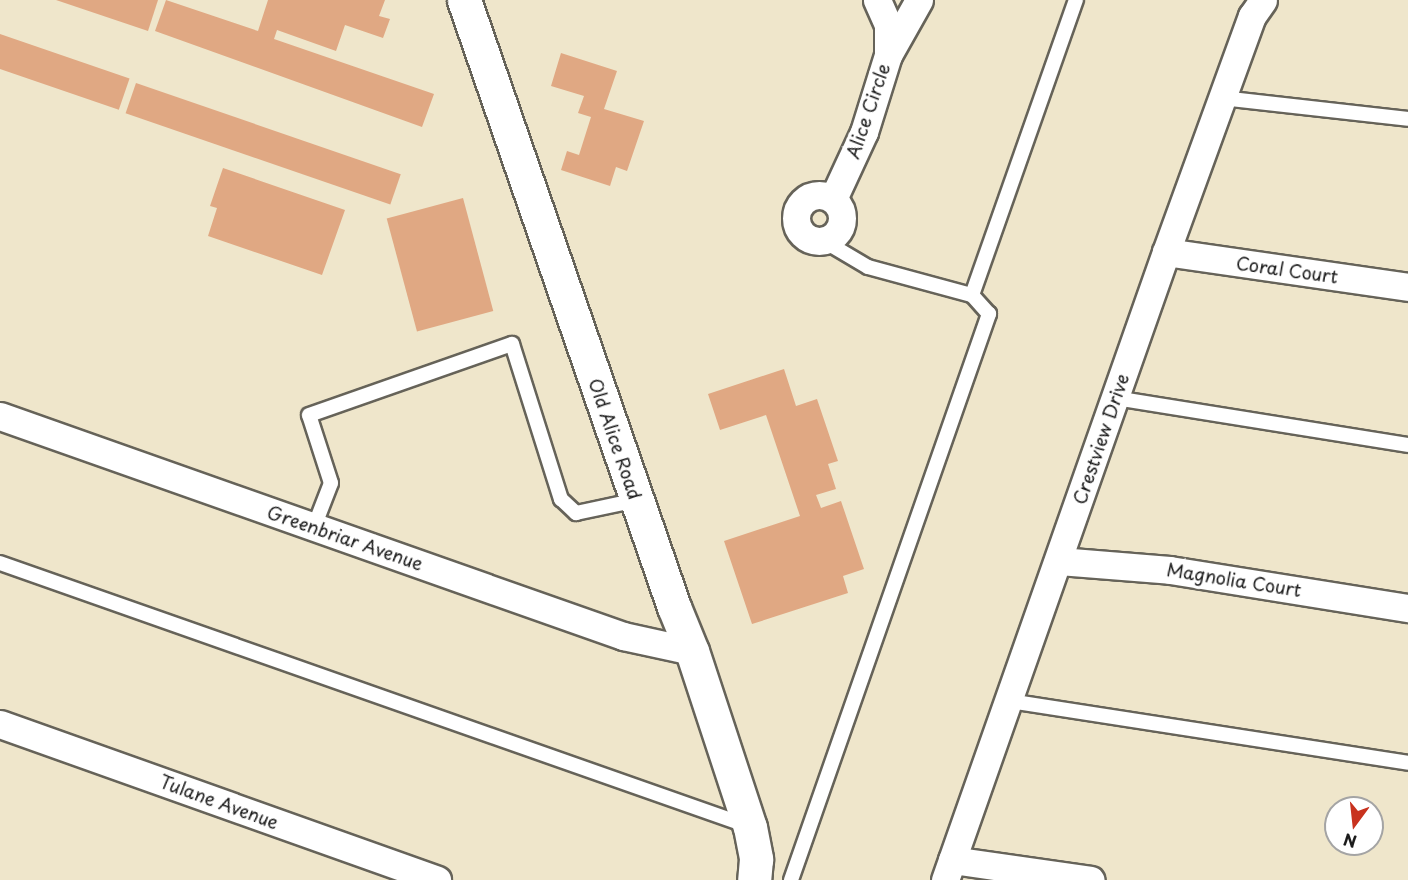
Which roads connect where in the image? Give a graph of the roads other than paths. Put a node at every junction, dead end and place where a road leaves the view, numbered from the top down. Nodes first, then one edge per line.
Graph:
1 (464, 0) edge
2 (877, 0) edge
3 (919, 0) edge
4 (1076, 0) edge
5 (1263, 0) edge
6 (888, 55) junction
7 (1222, 98) junction
8 (1408, 119) edge
9 (833, 199) junction
10 (824, 241) junction
11 (1166, 252) junction
12 (1408, 287) edge
13 (972, 295) junction
14 (1115, 398) junction
15 (0, 416) edge
16 (1408, 445) edge
17 (637, 500) junction
18 (314, 527) junction
19 (1059, 561) junction
20 (0, 563) edge
21 (1408, 609) edge
22 (692, 651) junction
23 (1009, 701) junction
24 (0, 724) edge
25 (1408, 763) edge
26 (750, 827) junction
27 (949, 870) edge
28 (437, 880) edge
29 (754, 880) edge
30 (791, 880) edge
31 (1091, 880) edge

1 - 17 street, Old Alice Road
2 - 6 street, Alice Circle
3 - 6 street, Alice Circle
4 - 13 lane
5 - 7 street, Crestview Drive
6 - 9 street, Alice Circle
7 - 8 lane
7 - 11 street, Crestview Drive
9 - 10 street
9 - 10 street
10 - 13 lane
11 - 12 street, Coral Court
11 - 14 street, Crestview Drive
13 - 30 lane
14 - 16 lane
14 - 19 street, Crestview Drive
15 - 18 street, Greenbriar Avenue
17 - 18 lane
17 - 22 street, Old Alice Road
18 - 22 street, Greenbriar Avenue
19 - 21 street, Magnolia Court
19 - 23 street, Crestview Drive
20 - 26 lane
22 - 26 street, Old Alice Road
23 - 25 lane
23 - 27 street, Crestview Drive
24 - 28 street, Tulane Avenue
26 - 29 street, Old Alice Road
27 - 31 street

